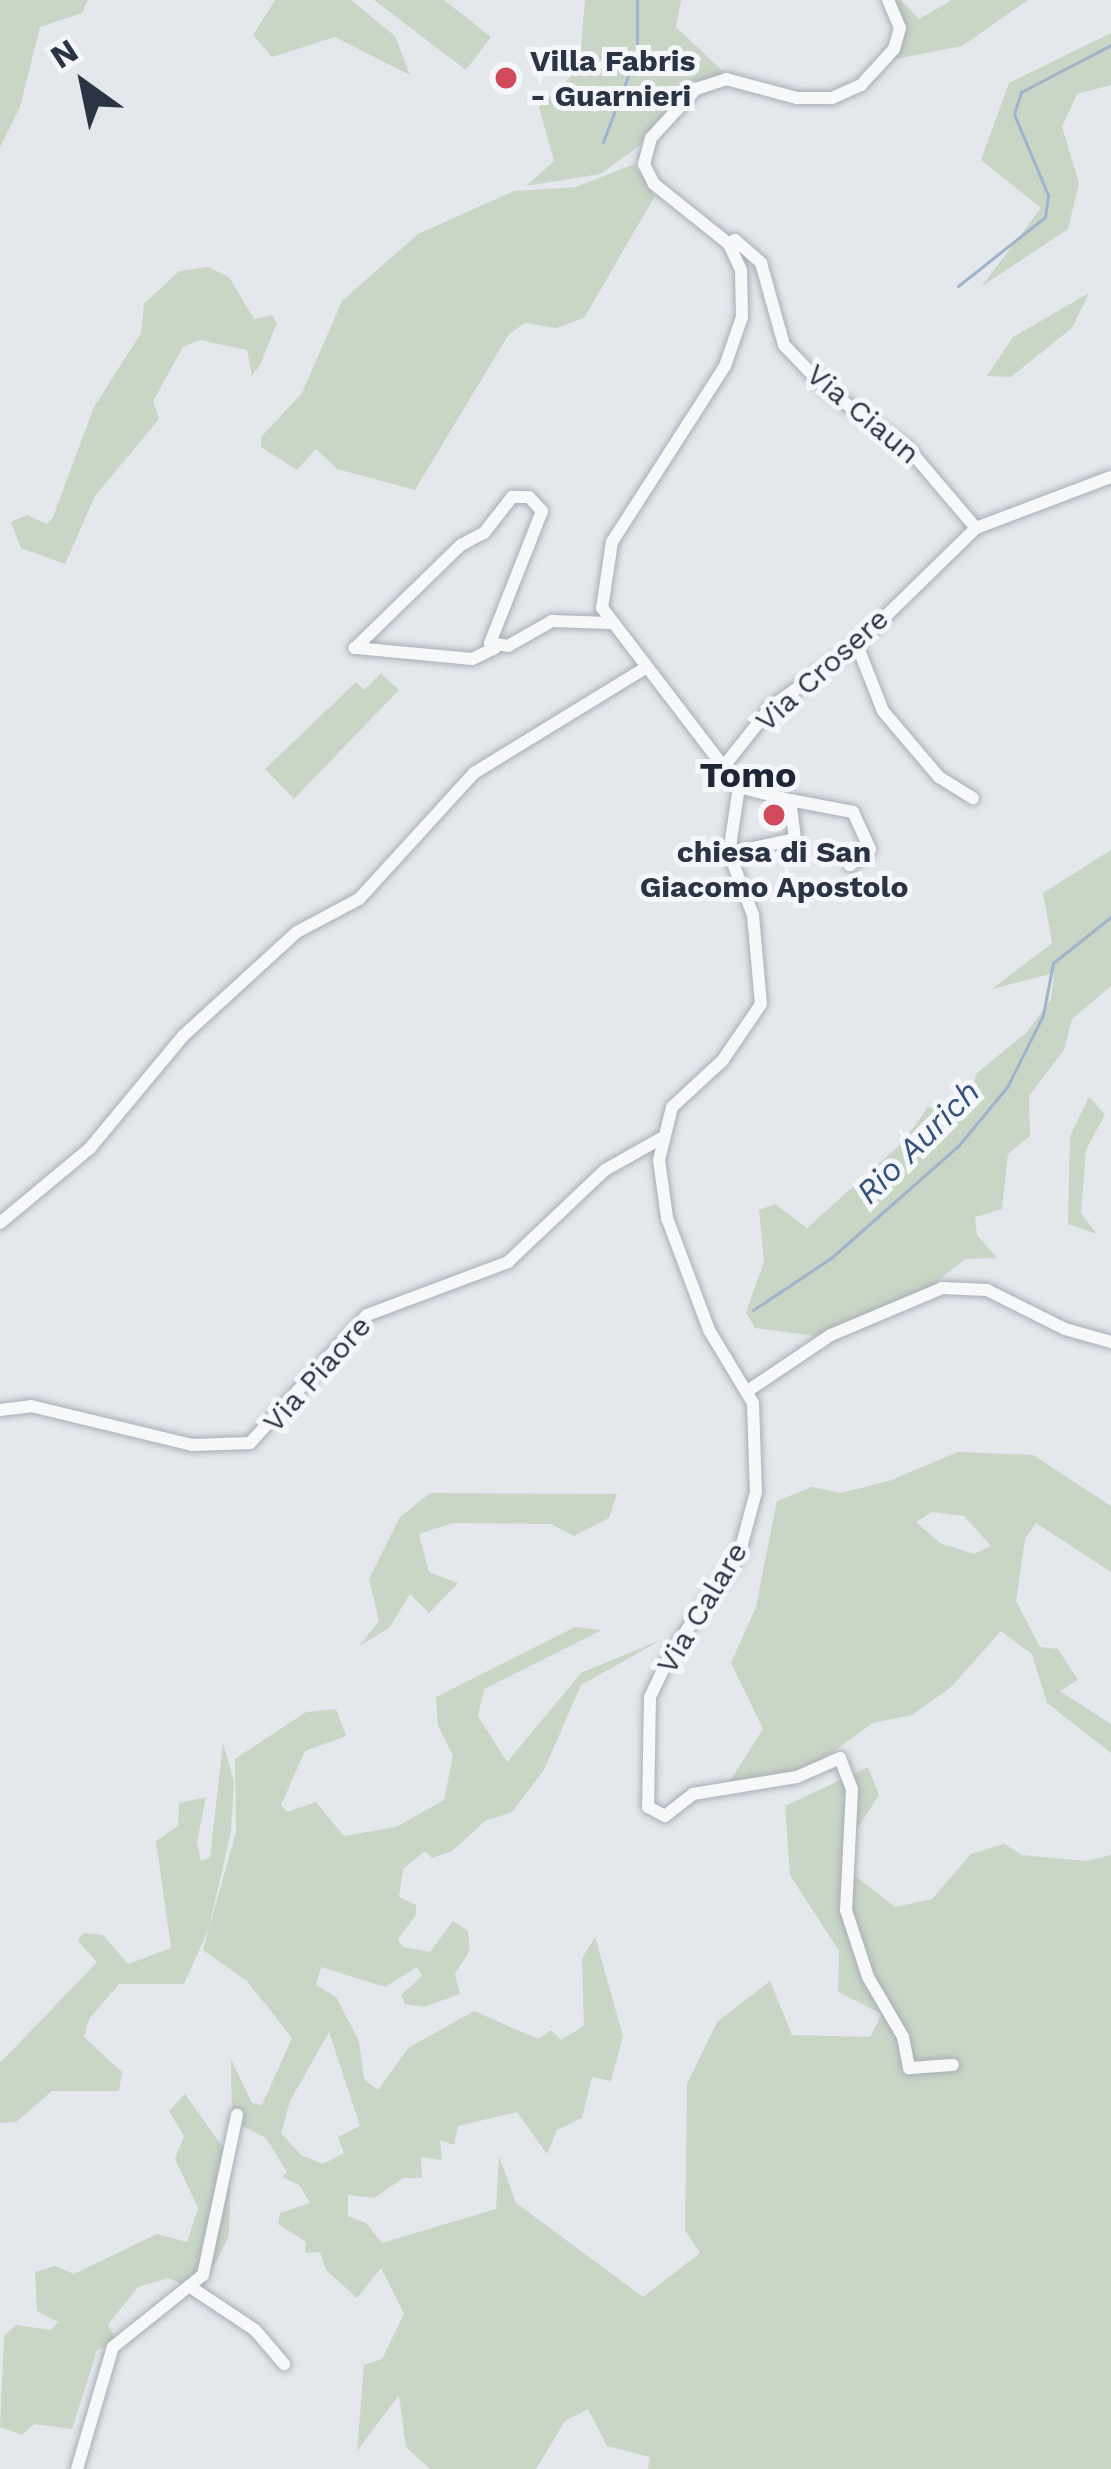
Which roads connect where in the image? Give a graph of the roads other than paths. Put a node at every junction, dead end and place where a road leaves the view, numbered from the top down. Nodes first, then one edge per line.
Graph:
1 (888, 0) edge
2 (729, 244) junction
3 (1111, 476) edge
4 (976, 528) junction
5 (610, 623) junction
6 (856, 645) junction
7 (495, 648) junction
8 (642, 670) junction
9 (724, 766) junction
10 (739, 787) junction
11 (973, 798) dead end
12 (790, 800) junction
13 (729, 853) junction
14 (850, 866) dead end
15 (660, 1139) junction
16 (0, 1223) edge
17 (1111, 1342) edge
18 (749, 1390) junction
19 (0, 1410) edge
20 (953, 2065) dead end
21 (237, 2116) dead end
22 (189, 2286) junction
23 (284, 2364) dead end
24 (76, 2469) edge

1 - 2 street, Via Ciaun
2 - 4 street, Via Ciaun
2 - 5 street
3 - 4 street
4 - 6 street, Via Crosere
5 - 7 street
5 - 8 street
6 - 9 street, Via Crosere
6 - 11 street
7 - 7 street
8 - 9 street
8 - 16 street
9 - 10 street
10 - 12 street
10 - 13 street
12 - 13 street
12 - 14 street
13 - 15 street
15 - 18 street
15 - 19 street, Via Piaore
17 - 18 street
18 - 20 street, Via Calare
21 - 22 street
22 - 23 street
22 - 24 street

